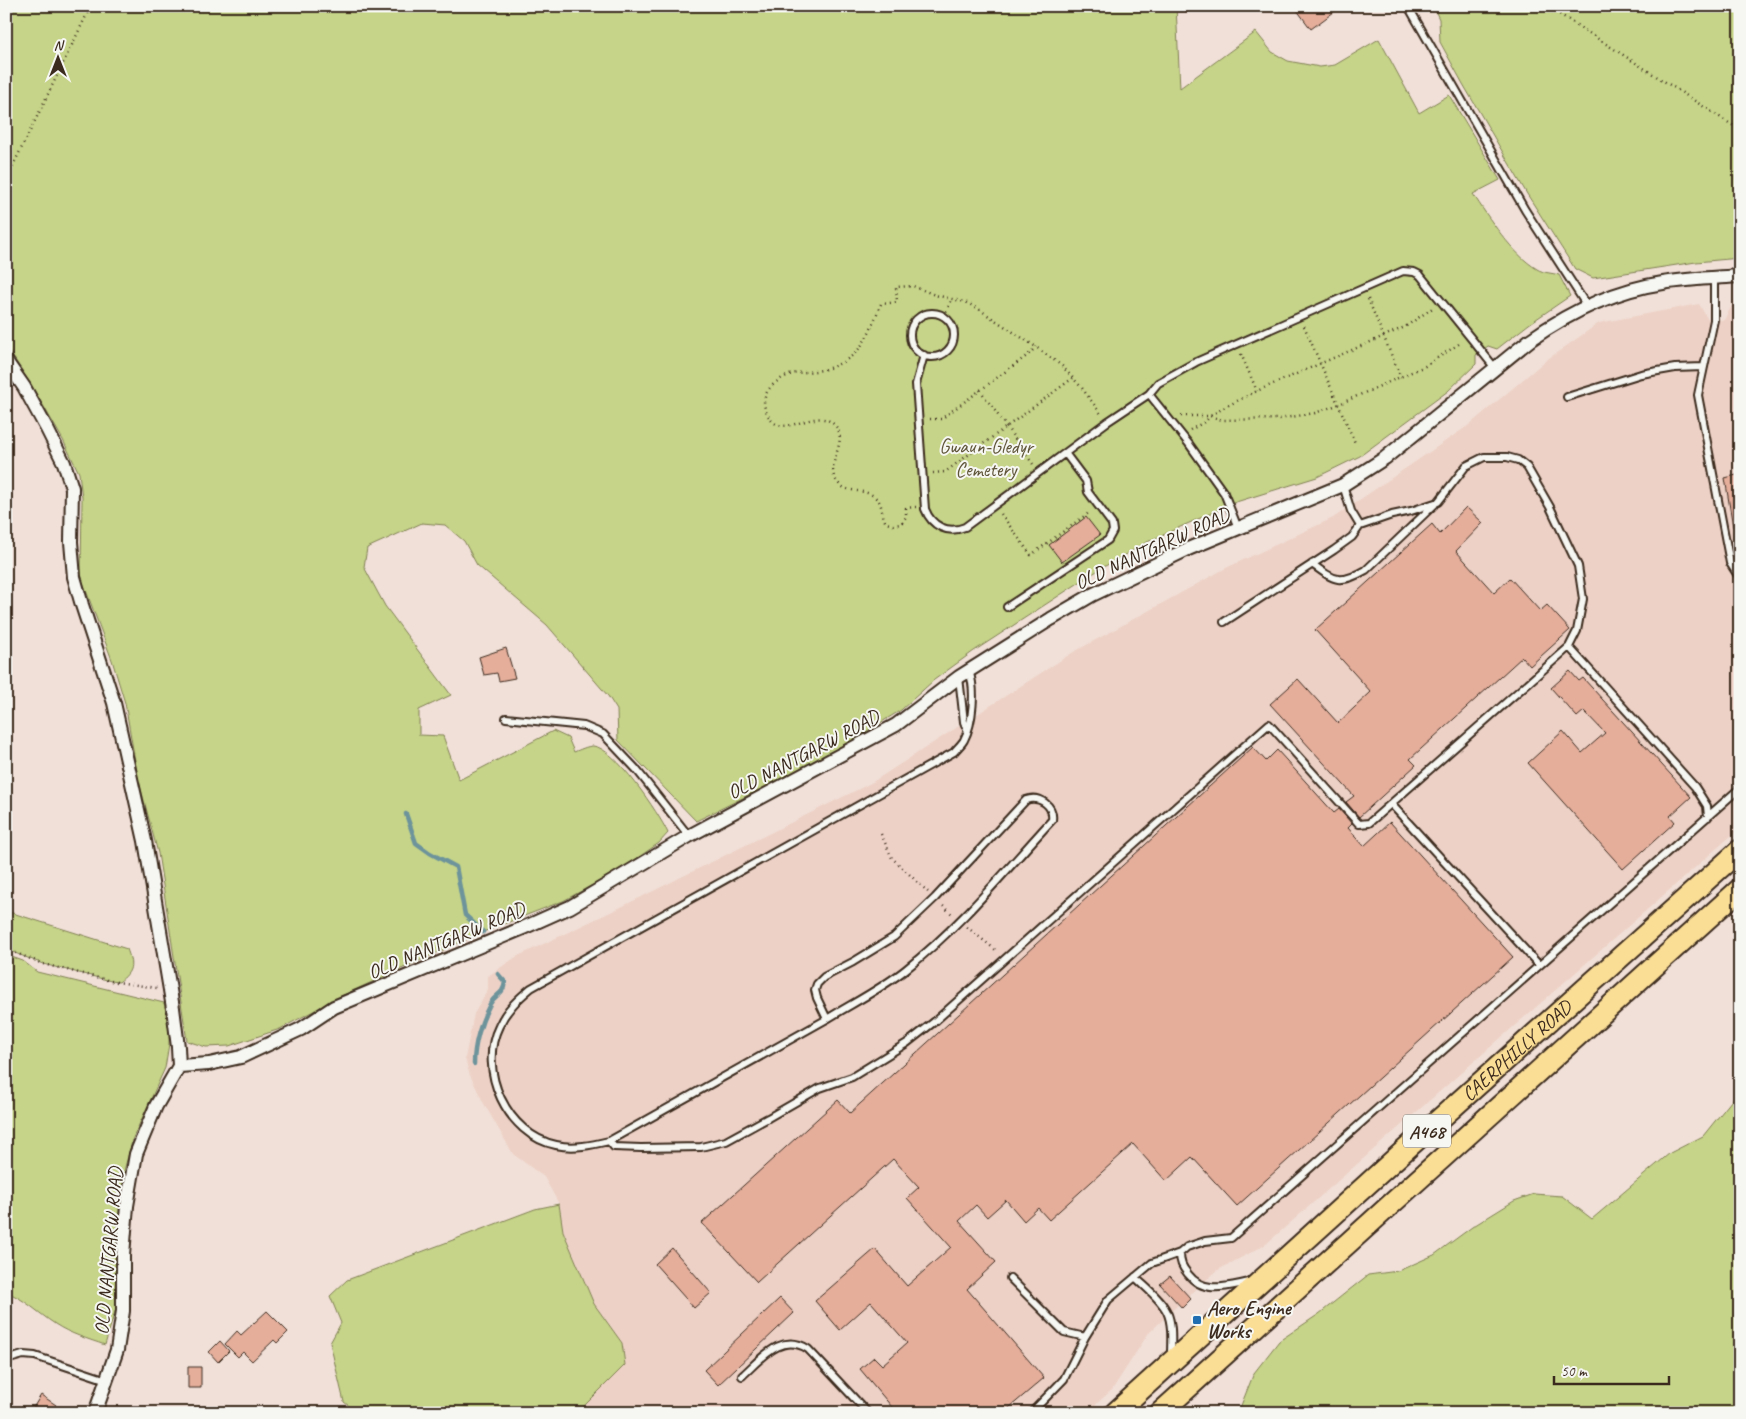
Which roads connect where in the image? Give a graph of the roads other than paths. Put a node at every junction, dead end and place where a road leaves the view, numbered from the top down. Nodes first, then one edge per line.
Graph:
1 (1408, 6) edge
2 (1740, 276) edge
3 (1714, 278) junction
4 (1586, 306) junction
5 (924, 356) junction
6 (6, 361) edge
7 (1703, 367) junction
8 (1495, 368) junction
9 (1149, 394) junction
10 (1567, 397) dead end
11 (1065, 453) junction
12 (1343, 485) junction
13 (1438, 502) junction
14 (1360, 526) junction
15 (1238, 528) junction
16 (1312, 564) junction
17 (1740, 574) edge
18 (1007, 607) dead end
19 (1224, 622) dead end
20 (1569, 647) junction
21 (964, 674) junction
22 (506, 718) dead end
23 (968, 729) junction
24 (1740, 788) edge
25 (1392, 804) junction
26 (1708, 816) junction
27 (689, 836) junction
28 (1740, 850) edge
29 (1740, 889) edge
30 (1539, 966) junction
31 (827, 1019) junction
32 (179, 1066) junction
33 (609, 1141) junction
34 (1180, 1253) junction
35 (1135, 1277) junction
36 (1010, 1278) dead end
37 (1261, 1280) junction
38 (1085, 1337) junction
39 (6, 1360) edge
40 (1171, 1362) junction
41 (742, 1376) dead end
42 (107, 1380) junction
43 (95, 1413) edge
44 (868, 1413) edge
45 (1031, 1413) edge
46 (1115, 1413) edge
47 (1160, 1413) edge

1 - 4 lane
2 - 3 street, OLD NANTGARW ROAD
3 - 4 street, OLD NANTGARW ROAD
3 - 7 lane
4 - 8 street, OLD NANTGARW ROAD
5 - 5 lane
5 - 11 lane
6 - 32 street
7 - 10 lane
7 - 17 lane
8 - 9 lane
8 - 12 street, OLD NANTGARW ROAD
9 - 11 lane
9 - 15 lane
11 - 18 lane
12 - 14 lane
12 - 15 street, OLD NANTGARW ROAD
13 - 14 lane
13 - 16 lane
13 - 20 lane
14 - 16 lane
15 - 21 street, OLD NANTGARW ROAD
16 - 19 lane
20 - 25 lane
20 - 26 lane
21 - 23 lane
21 - 23 lane
21 - 27 street, OLD NANTGARW ROAD
22 - 27 lane
23 - 33 lane
24 - 26 lane
25 - 30 lane
25 - 33 lane
26 - 30 lane
27 - 32 street, OLD NANTGARW ROAD
28 - 37 main road, CAERPHILLY ROAD / A468
29 - 47 main road, CAERPHILLY ROAD / A468
30 - 34 lane
31 - 31 lane
31 - 33 lane
32 - 42 street, OLD NANTGARW ROAD
34 - 35 lane
34 - 37 lane
35 - 38 lane
35 - 40 lane
36 - 38 lane
37 - 40 main road, CAERPHILLY ROAD / A468
38 - 45 lane
39 - 42 lane
40 - 46 main road, CAERPHILLY ROAD / A468
41 - 44 lane
42 - 43 street, OLD NANTGARW ROAD

